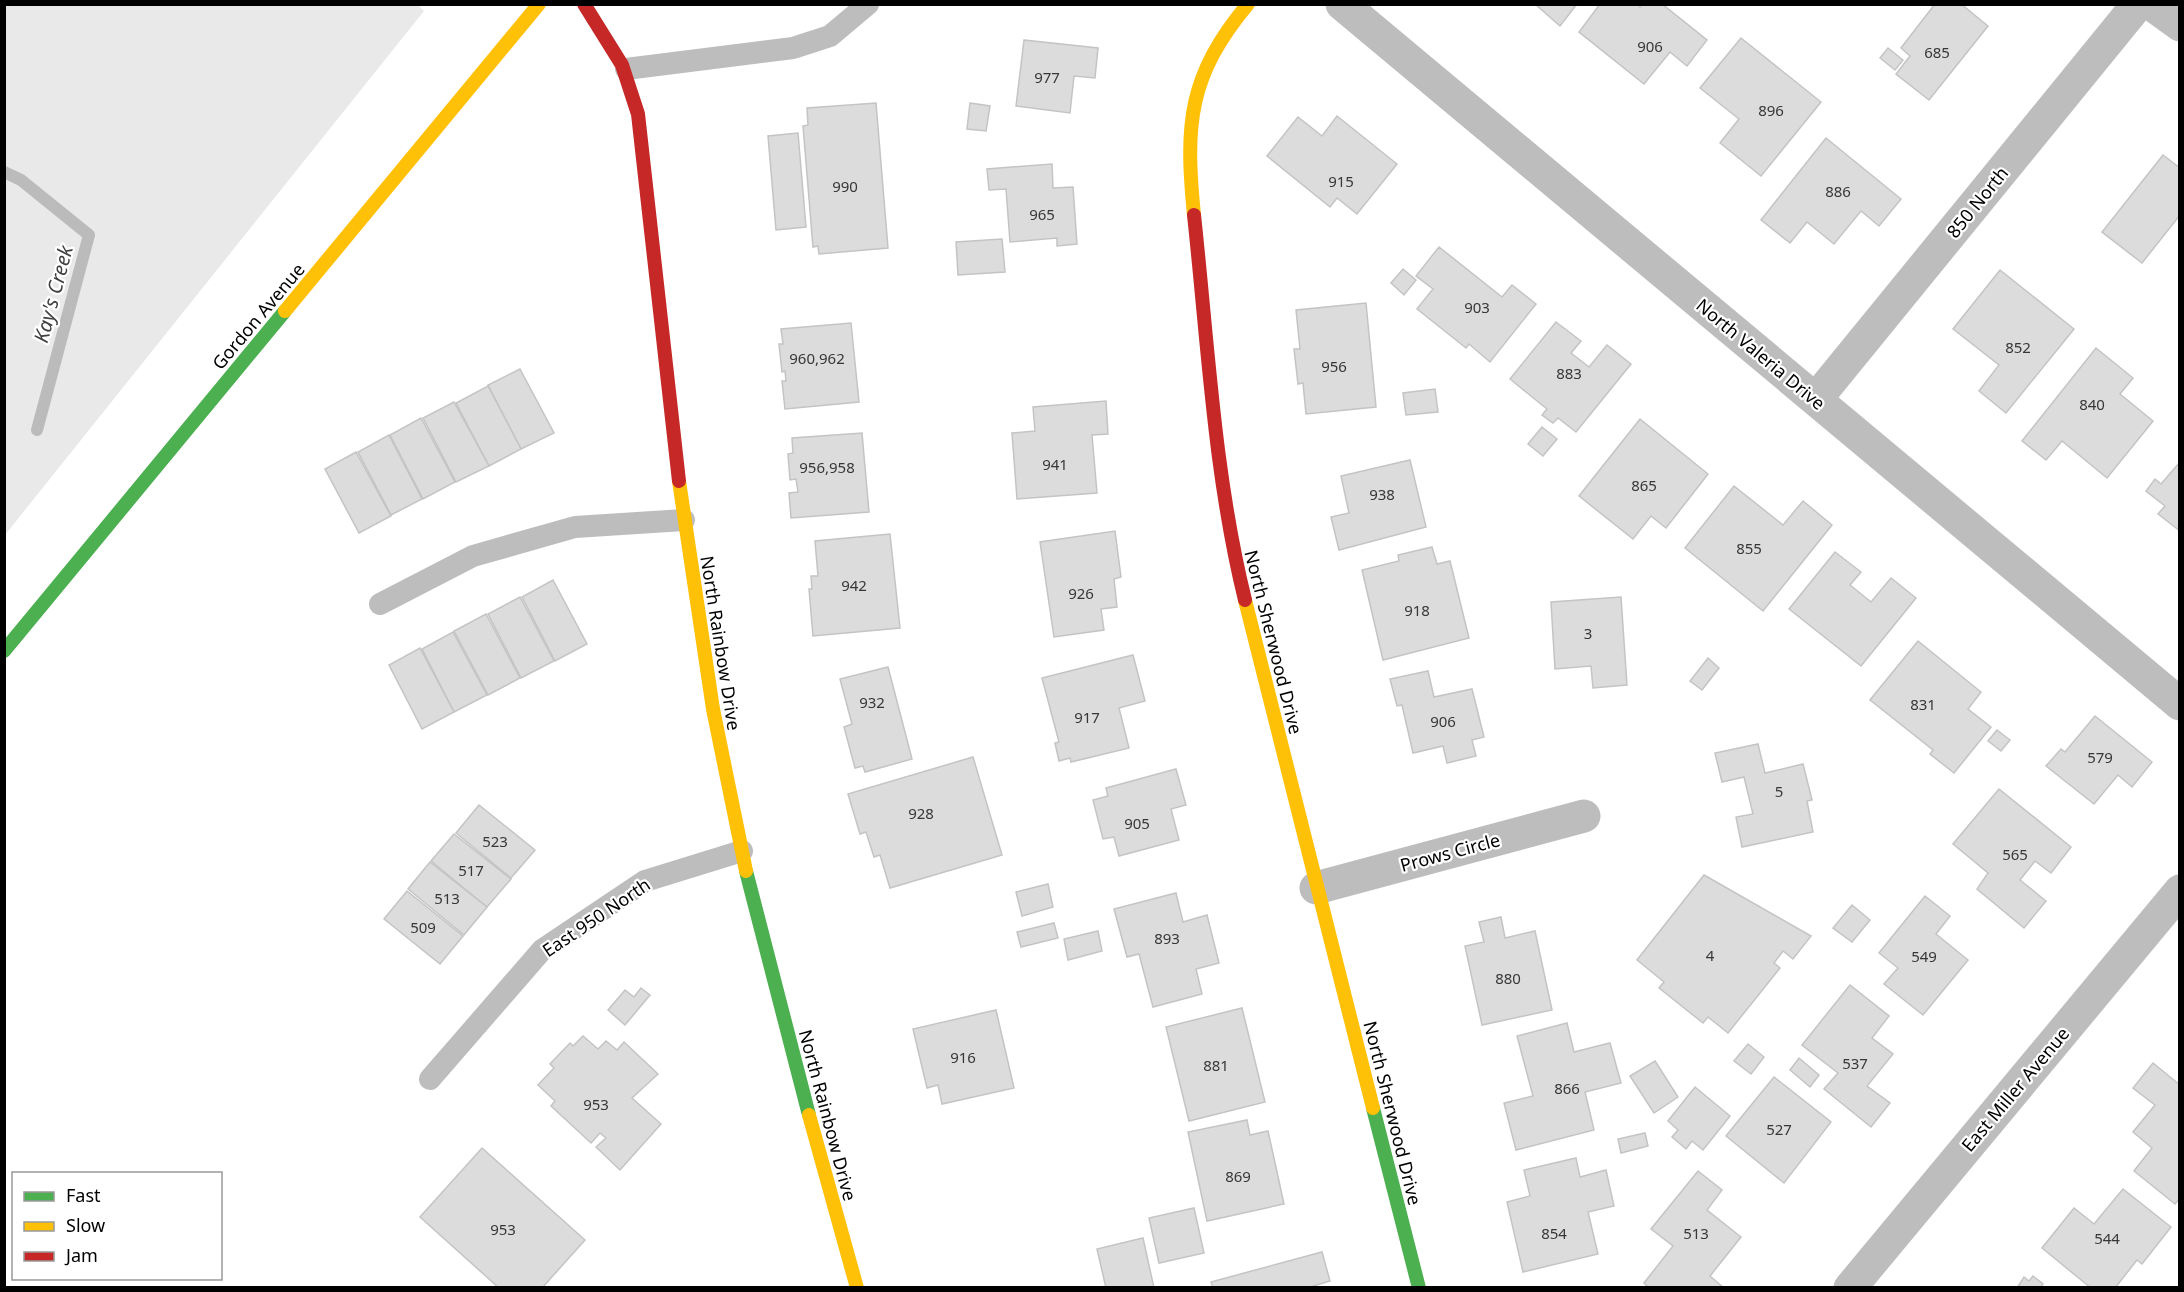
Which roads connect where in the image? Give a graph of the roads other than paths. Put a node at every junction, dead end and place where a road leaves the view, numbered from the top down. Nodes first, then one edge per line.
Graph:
1 (539, 4) edge
2 (584, 4) edge
3 (868, 4) edge
4 (1248, 4) edge
5 (1342, 4) edge
6 (2138, 4) edge
7 (2151, 4) edge
8 (2180, 25) edge
9 (626, 69) junction
10 (1816, 399) junction
11 (684, 520) junction
12 (380, 604) dead end
13 (4, 651) edge
14 (2180, 704) edge
15 (1584, 816) dead end
16 (742, 850) junction
17 (1316, 888) junction
18 (2180, 891) edge
19 (430, 1079) dead end
20 (857, 1287) edge
21 (1419, 1287) edge
22 (1850, 1287) edge

1 - 13 street, Gordon Avenue
2 - 9 street, North Rainbow Drive
3 - 9 lane
4 - 17 street, North Sherwood Drive
5 - 10 street, North Valeria Drive
6 - 10 street, 850 North
7 - 8 street
9 - 11 street, North Rainbow Drive
10 - 14 street, North Valeria Drive
11 - 12 lane
11 - 16 street, North Rainbow Drive
15 - 17 street, Prows Circle
16 - 19 lane, East 950 North
16 - 20 street, North Rainbow Drive
17 - 21 street, North Sherwood Drive
18 - 22 street, East Miller Avenue

